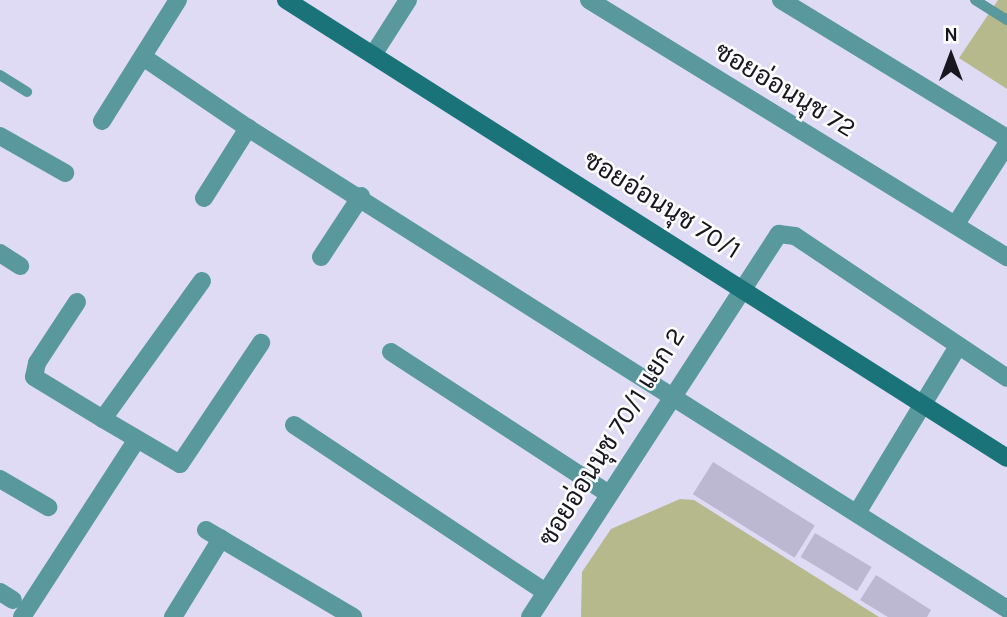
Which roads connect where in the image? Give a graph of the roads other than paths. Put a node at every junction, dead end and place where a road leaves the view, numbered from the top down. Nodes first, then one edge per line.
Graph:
1 (178, 0) edge
2 (286, 0) edge
3 (408, 0) edge
4 (589, 0) edge
5 (781, 0) edge
6 (975, 0) edge
7 (990, 4) edge
8 (1007, 20) edge
9 (373, 55) junction
10 (143, 57) junction
11 (0, 75) edge
12 (27, 92) dead end
13 (102, 121) dead end
14 (248, 128) junction
15 (0, 136) edge
16 (1007, 138) edge
17 (1007, 144) edge
18 (65, 173) dead end
19 (361, 195) junction
20 (204, 198) dead end
21 (956, 224) junction
22 (0, 253) edge
23 (321, 257) dead end
24 (1007, 257) edge
25 (20, 266) dead end
26 (202, 281) dead end
27 (740, 285) junction
28 (77, 302) dead end
29 (261, 343) dead end
30 (957, 348) junction
31 (391, 352) dead end
32 (1007, 378) edge
33 (671, 393) junction
34 (924, 406) junction
35 (103, 419) junction
36 (295, 425) dead end
37 (136, 441) junction
38 (1007, 458) edge
39 (0, 479) edge
40 (607, 493) junction
41 (48, 507) dead end
42 (857, 513) junction
43 (545, 592) junction
44 (1007, 609) edge
45 (325, 610) edge
46 (22, 617) edge
47 (173, 617) edge
48 (353, 617) edge
49 (530, 617) edge

1 - 10 street
2 - 9 street, ซอยอ่อนนุช 70/1
3 - 9 street
4 - 21 street, ซอยอ่อนนุช 72
5 - 16 street
6 - 7 lane
7 - 8 lane
9 - 27 street, ซอยอ่อนนุช 70/1
10 - 13 street
10 - 14 street
11 - 12 lane
14 - 19 street
14 - 20 street
15 - 18 street
17 - 21 street
19 - 23 street
19 - 33 street
21 - 24 street, ซอยอ่อนนุช 72
22 - 25 street
26 - 35 street
27 - 30 street, ซอยอ่อนนุช 70/1 แยก 2
27 - 33 street, ซอยอ่อนนุช 70/1 แยก 2
27 - 34 street, ซอยอ่อนนุช 70/1
28 - 35 street
29 - 37 street
30 - 32 street, ซอยอ่อนนุช 70/1 แยก 2
30 - 34 street
31 - 40 street
33 - 40 street, ซอยอ่อนนุช 70/1 แยก 2
33 - 42 street
34 - 38 street, ซอยอ่อนนุช 70/1
34 - 42 street
35 - 37 street
36 - 43 street
37 - 46 street
39 - 41 street
40 - 43 street, ซอยอ่อนนุช 70/1 แยก 2
42 - 44 street
43 - 49 street, ซอยอ่อนนุช 70/1 แยก 2
45 - 47 street
45 - 48 street

